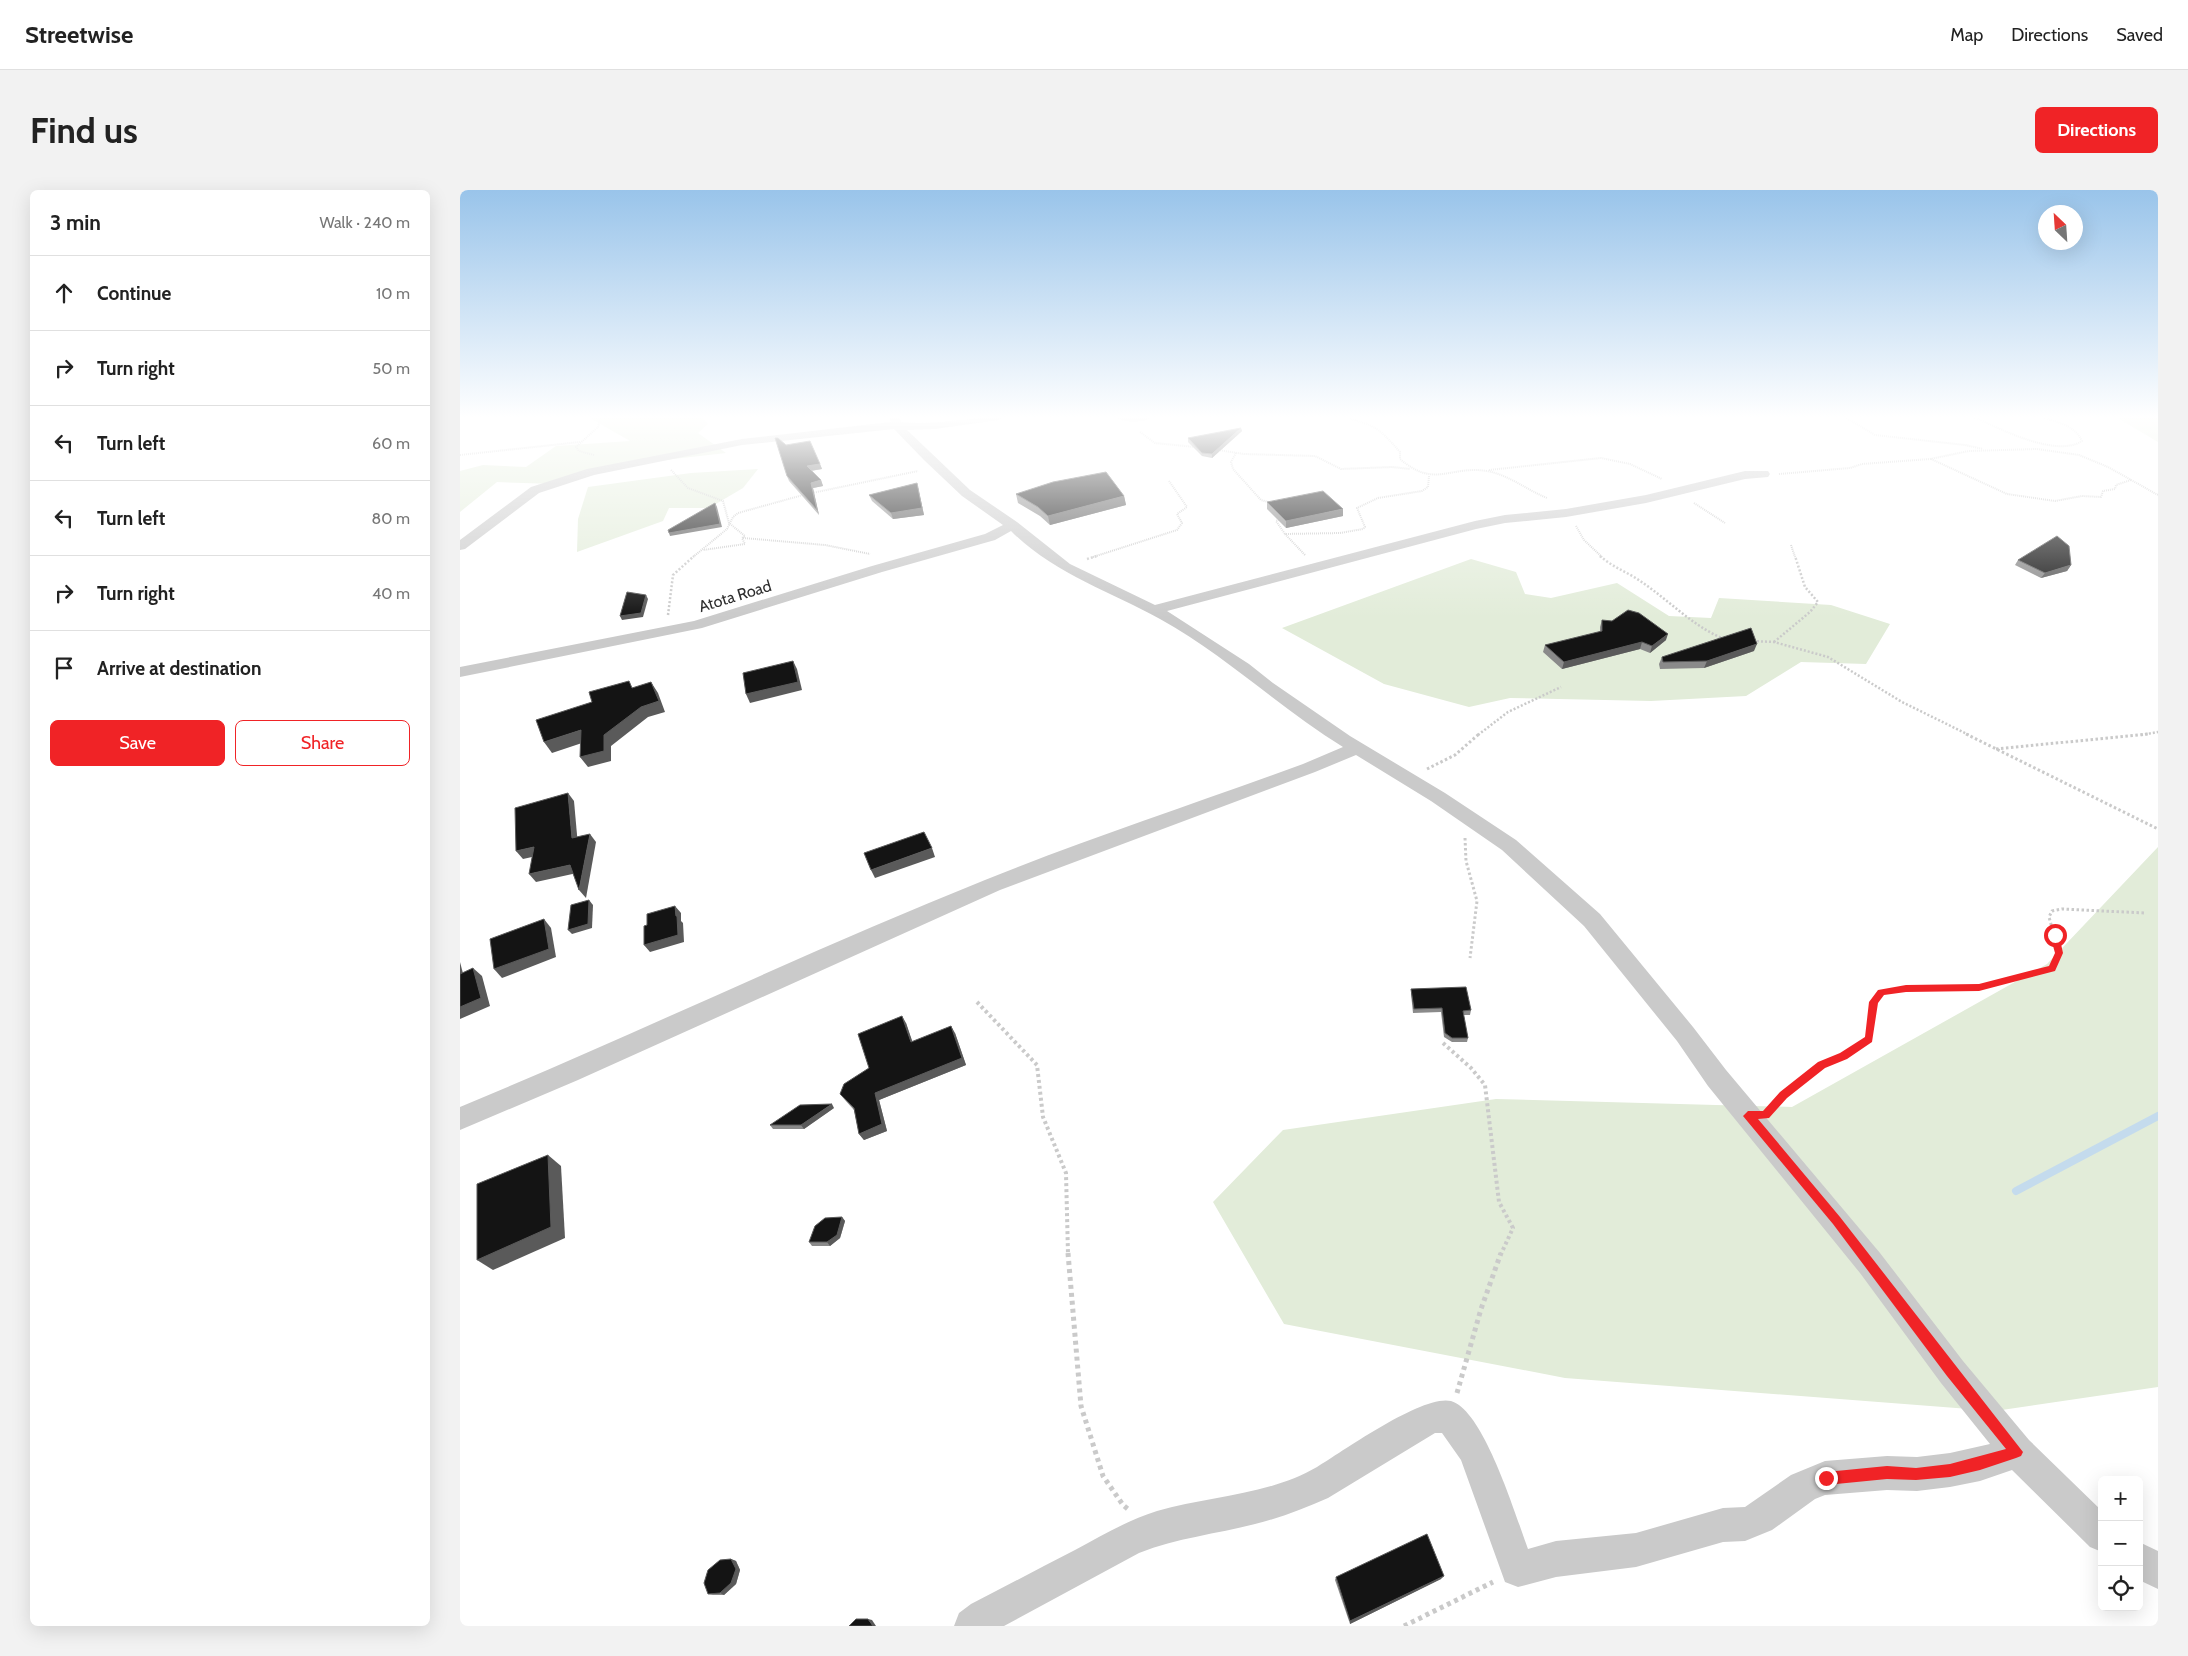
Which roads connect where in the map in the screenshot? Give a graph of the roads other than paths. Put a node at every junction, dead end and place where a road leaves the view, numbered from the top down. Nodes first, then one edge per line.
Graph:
1 (552, 484) edge
2 (956, 484) edge
3 (1709, 484) edge
4 (1012, 525) junction
5 (460, 546) edge
6 (1153, 610) junction
7 (460, 672) edge
8 (1357, 748) junction
9 (460, 1119) edge
10 (2016, 1452) junction
11 (2098, 1531) edge
12 (2143, 1562) edge
13 (2158, 1571) edge
14 (972, 1626) edge

1 - 5 street
2 - 4 street
3 - 6 street
4 - 6 street
4 - 7 street, Atota Road
6 - 8 street
8 - 9 street
8 - 10 street
10 - 11 street
10 - 14 street
12 - 13 street

